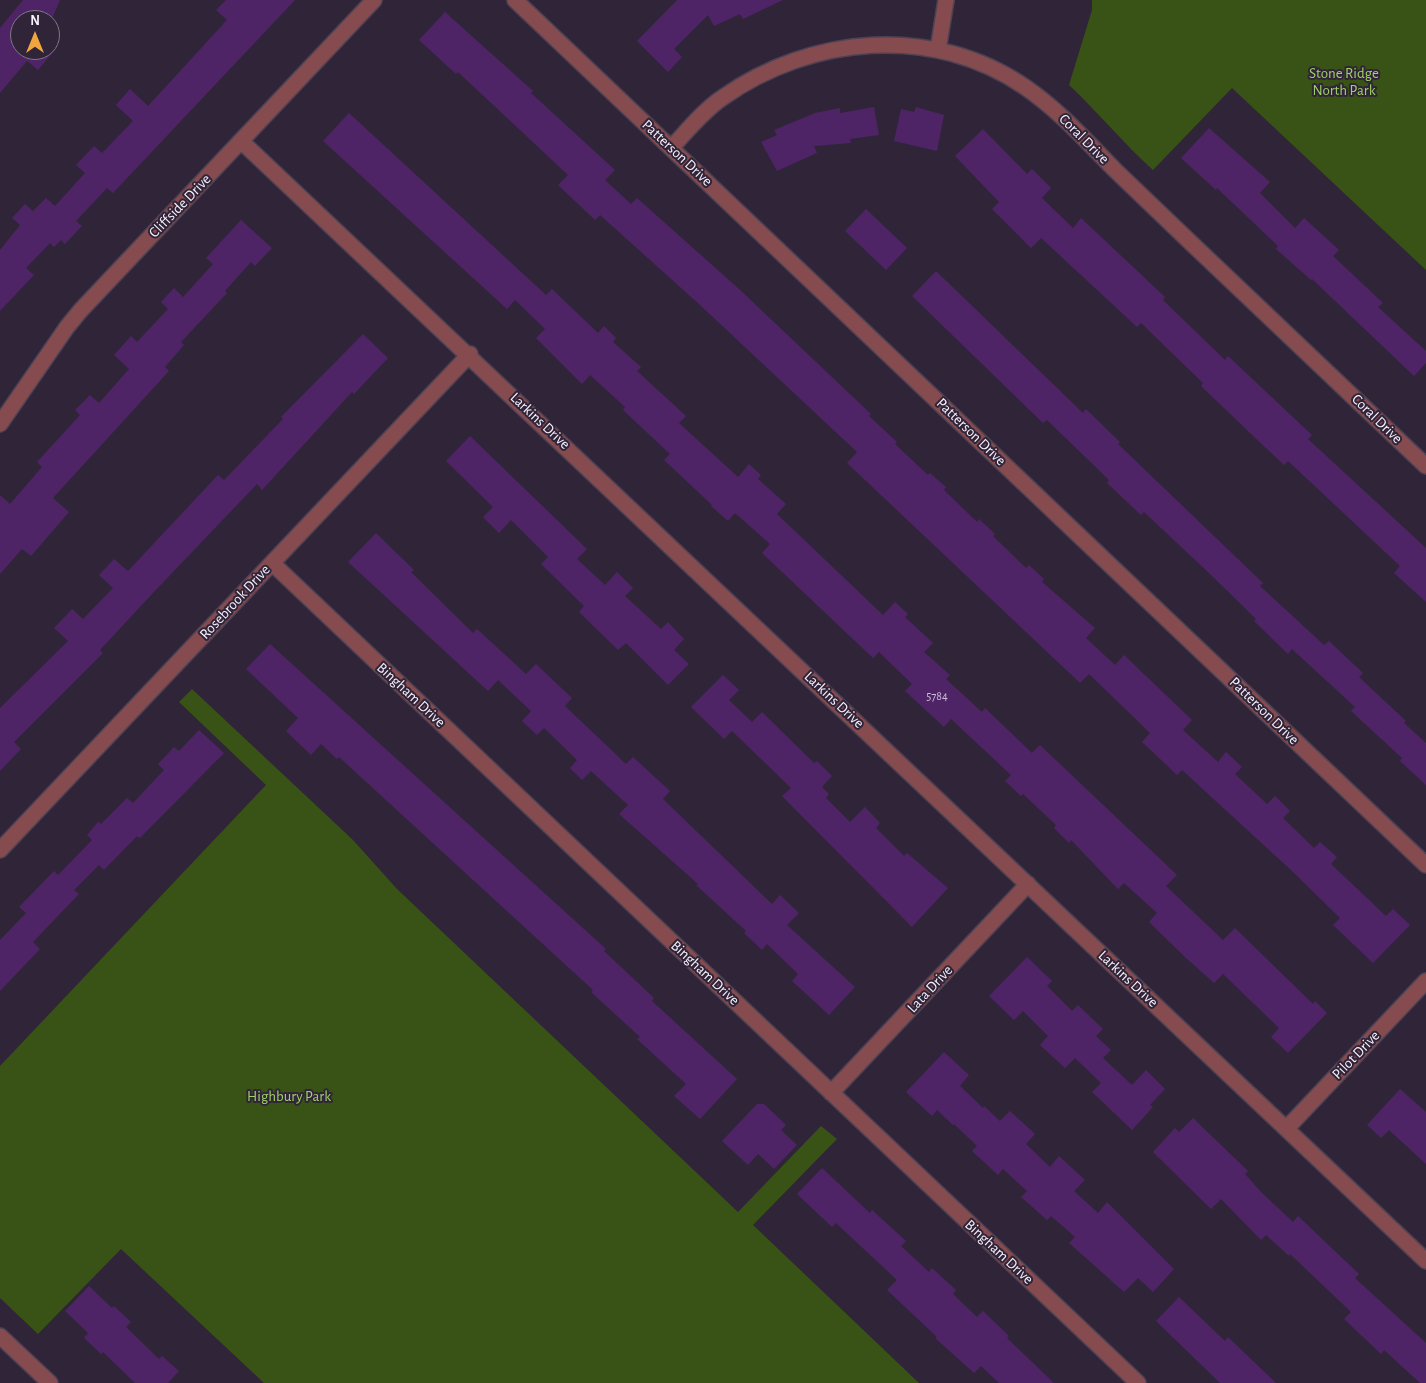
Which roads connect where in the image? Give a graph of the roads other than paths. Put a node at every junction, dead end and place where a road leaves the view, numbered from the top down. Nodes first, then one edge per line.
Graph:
1 (374, 0) edge
2 (515, 0) edge
3 (946, 0) edge
4 (938, 50) junction
5 (241, 141) junction
6 (671, 148) junction
7 (470, 354) junction
8 (0, 424) edge
9 (1426, 466) edge
10 (272, 563) junction
11 (0, 850) edge
12 (1426, 864) edge
13 (1028, 884) junction
14 (1426, 981) edge
15 (831, 1093) junction
16 (1286, 1128) junction
17 (1426, 1260) edge
18 (0, 1336) edge
19 (50, 1383) edge
20 (1138, 1383) edge

1 - 5 street, Cliffside Drive
2 - 6 street, Patterson Drive
3 - 4 street
4 - 6 street, Coral Drive
4 - 9 street, Coral Drive
5 - 7 street, Larkins Drive
5 - 8 street, Cliffside Drive
6 - 12 street, Patterson Drive
7 - 10 street, Rosebrook Drive
7 - 13 street, Larkins Drive
10 - 11 street, Rosebrook Drive
10 - 15 street, Bingham Drive
13 - 15 street, Lata Drive
13 - 16 street, Larkins Drive
14 - 16 street, Pilot Drive
15 - 20 street, Bingham Drive
16 - 17 street, Larkins Drive
18 - 19 street

